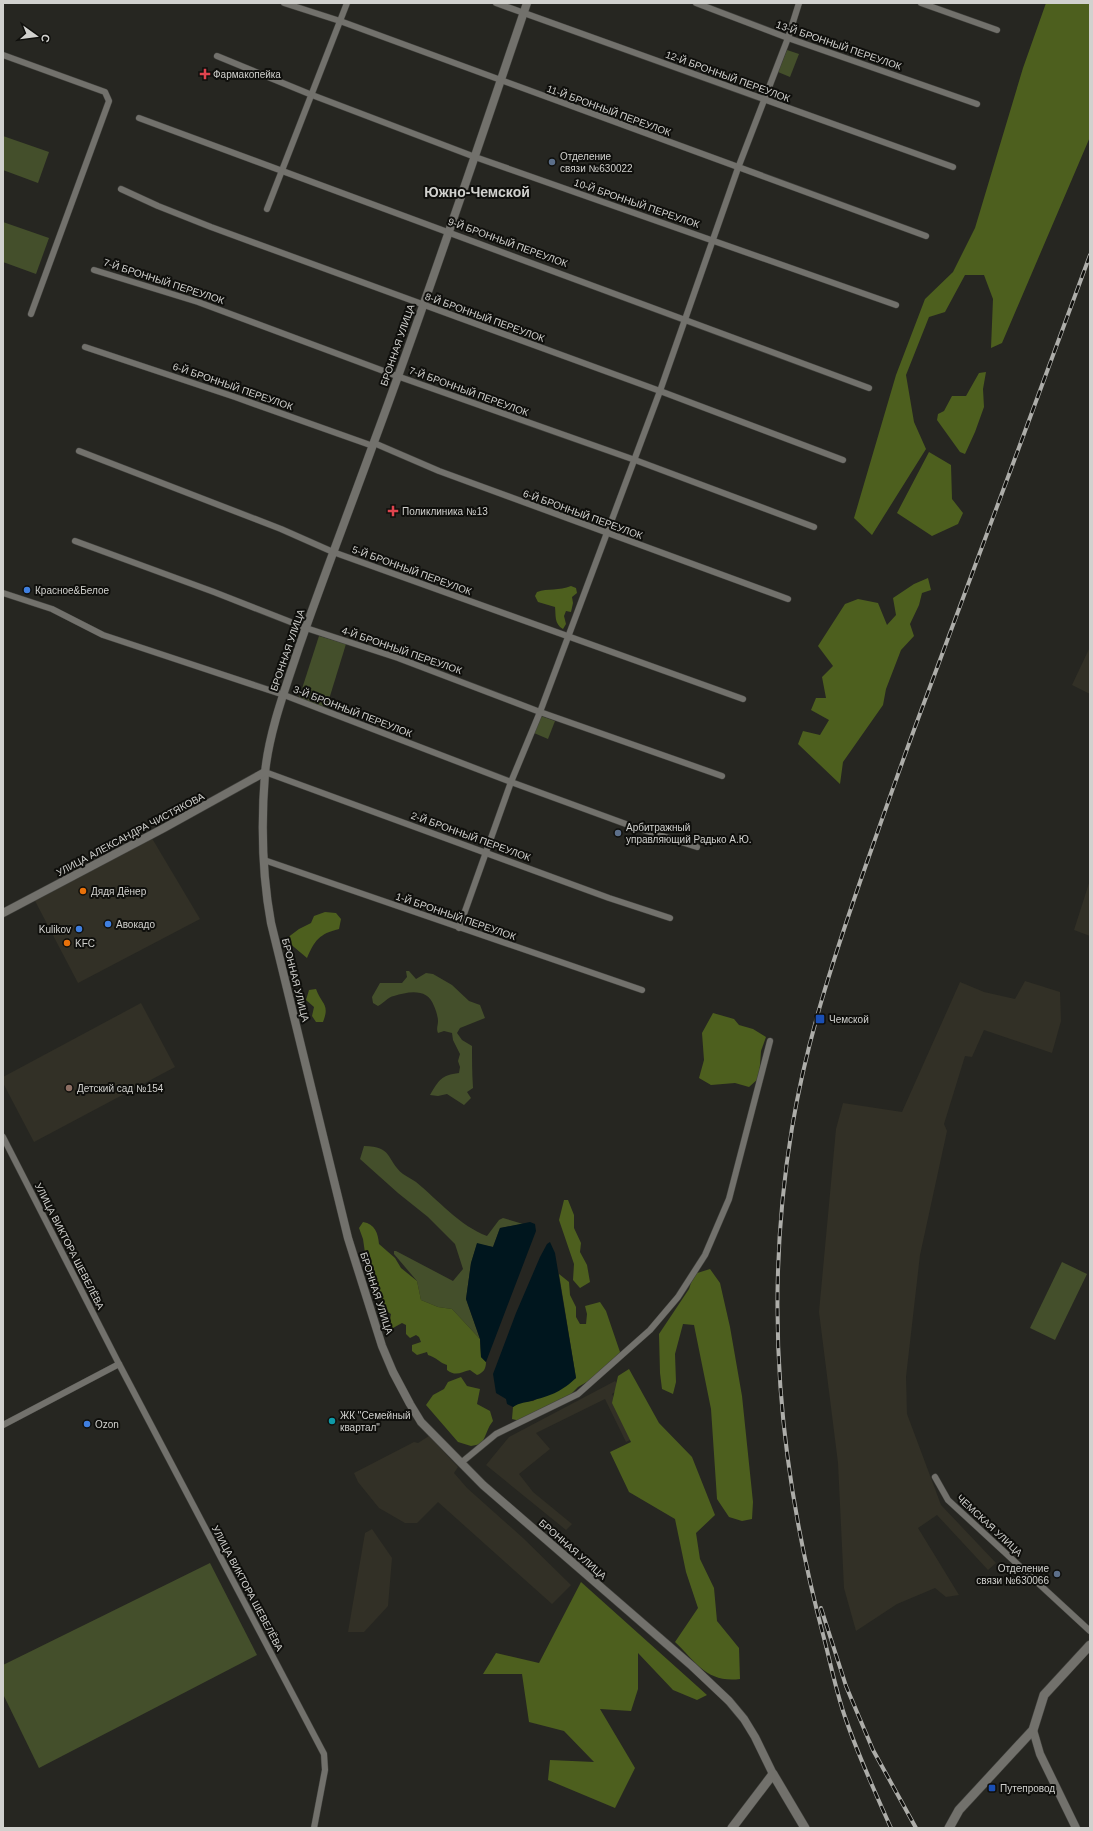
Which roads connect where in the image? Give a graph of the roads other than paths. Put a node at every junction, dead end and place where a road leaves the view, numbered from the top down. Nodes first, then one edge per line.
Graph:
1 (284, 3) edge
2 (347, 3) edge
3 (496, 3) edge
4 (527, 3) edge
5 (696, 3) edge
6 (799, 3) edge
7 (921, 3) edge
8 (524, 13) junction
9 (340, 21) junction
10 (997, 30) dead end
11 (788, 38) junction
12 (3, 55) edge
13 (217, 56) dead end
14 (500, 80) junction
15 (312, 95) junction
16 (765, 100) junction
17 (977, 104) dead end
18 (139, 118) dead end
19 (475, 158) junction
20 (953, 167) dead end
21 (738, 168) junction
22 (282, 171) junction
23 (122, 189) dead end
24 (267, 209) dead end
25 (449, 231) junction
26 (926, 236) dead end
27 (713, 241) junction
28 (94, 270) dead end
29 (422, 304) junction
30 (896, 306) dead end
31 (31, 314) dead end
32 (685, 319) junction
33 (85, 347) dead end
34 (397, 376) junction
35 (869, 388) dead end
36 (660, 391) junction
37 (373, 445) junction
38 (79, 451) dead end
39 (634, 460) junction
40 (843, 460) dead end
41 (814, 527) dead end
42 (606, 533) junction
43 (75, 541) dead end
44 (333, 552) junction
45 (3, 593) edge
46 (788, 599) dead end
47 (306, 628) junction
48 (568, 638) junction
49 (284, 695) junction
50 (743, 699) dead end
51 (540, 712) junction
52 (265, 772) junction
53 (722, 776) dead end
54 (511, 782) junction
55 (697, 847) dead end
56 (487, 853) junction
57 (264, 860) junction
58 (3, 913) edge
59 (670, 918) dead end
60 (459, 928) junction
61 (642, 990) dead end
62 (770, 1041) dead end
63 (3, 1137) edge
64 (119, 1364) junction
65 (3, 1425) edge
66 (462, 1462) junction
67 (935, 1477) dead end
68 (1090, 1631) edge
69 (1090, 1645) edge
70 (1033, 1730) junction
71 (772, 1774) junction
72 (314, 1828) edge
73 (732, 1828) edge
74 (805, 1828) edge
75 (949, 1828) edge
76 (1076, 1828) edge

1 - 9 street, 11-Й БРОННЫЙ ПЕРЕУЛОК
2 - 9 street
3 - 8 street, 12-Й БРОННЫЙ ПЕРЕУЛОК
4 - 8 street, БРОННАЯ УЛИЦА
5 - 11 street, 13-Й БРОННЫЙ ПЕРЕУЛОК
6 - 11 street
7 - 10 street
8 - 14 street, БРОННАЯ УЛИЦА
8 - 16 street, 12-Й БРОННЫЙ ПЕРЕУЛОК
9 - 14 street, 11-Й БРОННЫЙ ПЕРЕУЛОК
9 - 15 street
11 - 16 street
11 - 17 street, 13-Й БРОННЫЙ ПЕРЕУЛОК
12 - 31 street
13 - 15 street, 10-Й БРОННЫЙ ПЕРЕУЛОК
14 - 19 street, БРОННАЯ УЛИЦА
14 - 21 street, 11-Й БРОННЫЙ ПЕРЕУЛОК
15 - 19 street, 10-Й БРОННЫЙ ПЕРЕУЛОК
15 - 22 street
16 - 20 street, 12-Й БРОННЫЙ ПЕРЕУЛОК
16 - 21 street
18 - 22 street, 9-Й БРОННЫЙ ПЕРЕУЛОК
19 - 25 street, БРОННАЯ УЛИЦА
19 - 27 street, 10-Й БРОННЫЙ ПЕРЕУЛОК
21 - 26 street, 11-Й БРОННЫЙ ПЕРЕУЛОК
21 - 27 street
22 - 24 street
22 - 25 street, 9-Й БРОННЫЙ ПЕРЕУЛОК
23 - 29 street, 8-Й БРОННЫЙ ПЕРЕУЛОК
25 - 29 street, БРОННАЯ УЛИЦА
25 - 32 street, 9-Й БРОННЫЙ ПЕРЕУЛОК
27 - 30 street, 10-Й БРОННЫЙ ПЕРЕУЛОК
27 - 32 street
28 - 34 street, 7-Й БРОННЫЙ ПЕРЕУЛОК
29 - 34 street, БРОННАЯ УЛИЦА
29 - 36 street, 8-Й БРОННЫЙ ПЕРЕУЛОК
32 - 35 street, 9-Й БРОННЫЙ ПЕРЕУЛОК
32 - 36 street
33 - 37 street, 6-Й БРОННЫЙ ПЕРЕУЛОК
34 - 37 street, БРОННАЯ УЛИЦА
34 - 39 street, 7-Й БРОННЫЙ ПЕРЕУЛОК
36 - 39 street
36 - 40 street, 8-Й БРОННЫЙ ПЕРЕУЛОК
37 - 42 street, 6-Й БРОННЫЙ ПЕРЕУЛОК
37 - 44 street, БРОННАЯ УЛИЦА
38 - 44 street, 5-Й БРОННЫЙ ПЕРЕУЛОК
39 - 41 street, 7-Й БРОННЫЙ ПЕРЕУЛОК
39 - 42 street
42 - 46 street, 6-Й БРОННЫЙ ПЕРЕУЛОК
42 - 48 street
43 - 47 street, 4-Й БРОННЫЙ ПЕРЕУЛОК
44 - 47 street, БРОННАЯ УЛИЦА
44 - 48 street, 5-Й БРОННЫЙ ПЕРЕУЛОК
45 - 49 street, 3-Й БРОННЫЙ ПЕРЕУЛОК
47 - 49 street, БРОННАЯ УЛИЦА
47 - 51 street, 4-Й БРОННЫЙ ПЕРЕУЛОК
48 - 50 street, 5-Й БРОННЫЙ ПЕРЕУЛОК
48 - 51 street
49 - 52 street, БРОННАЯ УЛИЦА
49 - 54 street, 3-Й БРОННЫЙ ПЕРЕУЛОК
51 - 53 street, 4-Й БРОННЫЙ ПЕРЕУЛОК
51 - 54 street
52 - 56 street, 2-Й БРОННЫЙ ПЕРЕУЛОК
52 - 57 street, БРОННАЯ УЛИЦА
52 - 58 street, УЛИЦА АЛЕКСАНДРА ЧИСТЯКОВА
54 - 55 street, 3-Й БРОННЫЙ ПЕРЕУЛОК
54 - 56 street
56 - 59 street, 2-Й БРОННЫЙ ПЕРЕУЛОК
56 - 60 street
57 - 60 street, 1-Й БРОННЫЙ ПЕРЕУЛОК
57 - 66 street, БРОННАЯ УЛИЦА
60 - 61 street, 1-Й БРОННЫЙ ПЕРЕУЛОК
62 - 66 street
63 - 64 street, УЛИЦА ВИКТОРА ШЕВЕЛЁВА
64 - 65 street
64 - 72 street, УЛИЦА ВИКТОРА ШЕВЕЛЁВА
66 - 71 street, БРОННАЯ УЛИЦА
67 - 68 street, ЧЕМСКАЯ УЛИЦА
69 - 70 main road
70 - 75 main road
70 - 76 street
71 - 73 main road
71 - 74 main road, БРОННАЯ УЛИЦА

